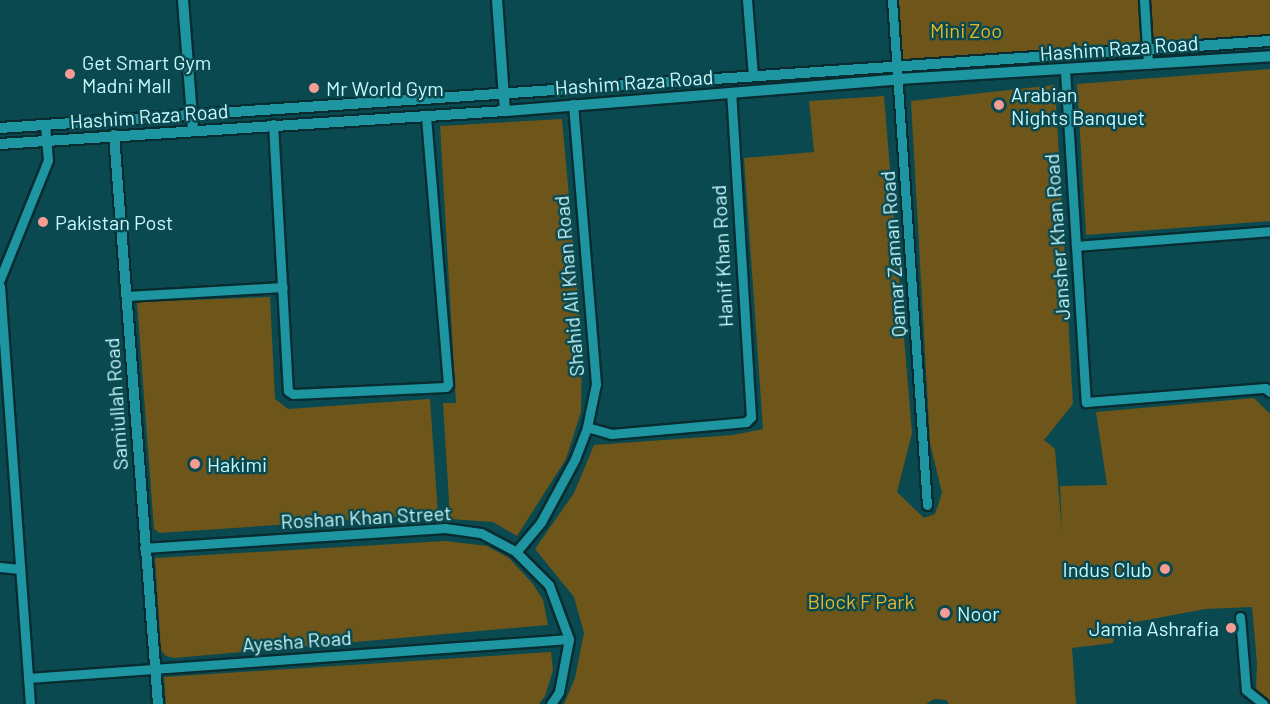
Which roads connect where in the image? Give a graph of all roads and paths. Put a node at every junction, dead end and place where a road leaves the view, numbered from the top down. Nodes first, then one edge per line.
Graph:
1 (183, 0) edge
2 (497, 0) edge
3 (747, 0) edge
4 (892, 0) edge
5 (1144, 0) edge
6 (1270, 41) edge
7 (1148, 50) junction
8 (1270, 56) edge
9 (1148, 64) junction
10 (898, 66) junction
11 (1065, 71) junction
12 (753, 76) junction
13 (899, 79) junction
14 (730, 93) junction
15 (503, 94) junction
16 (573, 104) junction
17 (505, 111) junction
18 (191, 115) junction
19 (426, 115) junction
20 (273, 124) junction
21 (45, 126) junction
22 (0, 128) edge
23 (193, 131) junction
24 (114, 135) junction
25 (46, 142) junction
26 (0, 144) edge
27 (1270, 231) edge
28 (1076, 246) junction
29 (0, 279) edge
30 (0, 286) edge
31 (283, 287) junction
32 (127, 296) junction
33 (1270, 392) edge
34 (587, 427) junction
35 (927, 506) dead end
36 (144, 548) junction
37 (516, 552) junction
38 (0, 567) edge
39 (20, 569) junction
40 (1240, 617) dead end
41 (569, 639) junction
42 (156, 669) junction
43 (28, 678) junction
44 (30, 704) edge
45 (158, 704) edge
46 (551, 704) edge
47 (1263, 704) edge

1 - 18 street
2 - 15 street
3 - 12 street
4 - 10 street, Qamar Zaman Road
5 - 7 street
6 - 7 street, Hashim Raza Road
7 - 9 street
7 - 10 street, Hashim Raza Road
8 - 9 street, Hashim Raza Road
9 - 11 street, Hashim Raza Road
10 - 12 street, Hashim Raza Road
10 - 13 street, Qamar Zaman Road
11 - 13 street, Hashim Raza Road
11 - 28 street, Jansher Khan Road
12 - 15 street, Hashim Raza Road
13 - 14 street, Hashim Raza Road
13 - 35 street, Qamar Zaman Road
14 - 16 street, Hashim Raza Road
14 - 34 street, Hanif Khan Road
15 - 17 street
15 - 18 street, Hashim Raza Road
16 - 17 street, Hashim Raza Road
16 - 34 street, Shahid Ali Khan Road
17 - 19 street, Hashim Raza Road
18 - 21 street, Hashim Raza Road
18 - 23 street
19 - 20 street, Hashim Raza Road
19 - 31 street
20 - 23 street, Hashim Raza Road
20 - 31 street
21 - 22 street, Hashim Raza Road
21 - 25 street
23 - 24 street, Hashim Raza Road
24 - 25 street, Hashim Raza Road
24 - 32 street, Samiullah Road
25 - 26 street, Hashim Raza Road
25 - 29 street
27 - 28 street
28 - 33 street, Jansher Khan Road
30 - 39 street
31 - 32 street
32 - 36 street, Samiullah Road
34 - 37 street, Shahid Ali Khan Road
36 - 37 street, Roshan Khan Street
36 - 42 street, Samiullah Road
37 - 41 street, Roshan Khan Street
38 - 39 street
39 - 43 street
40 - 47 street
41 - 42 street, Ayesha Road
41 - 46 street
42 - 43 street, Ayesha Road
42 - 45 street, Samiullah Road
43 - 44 street

